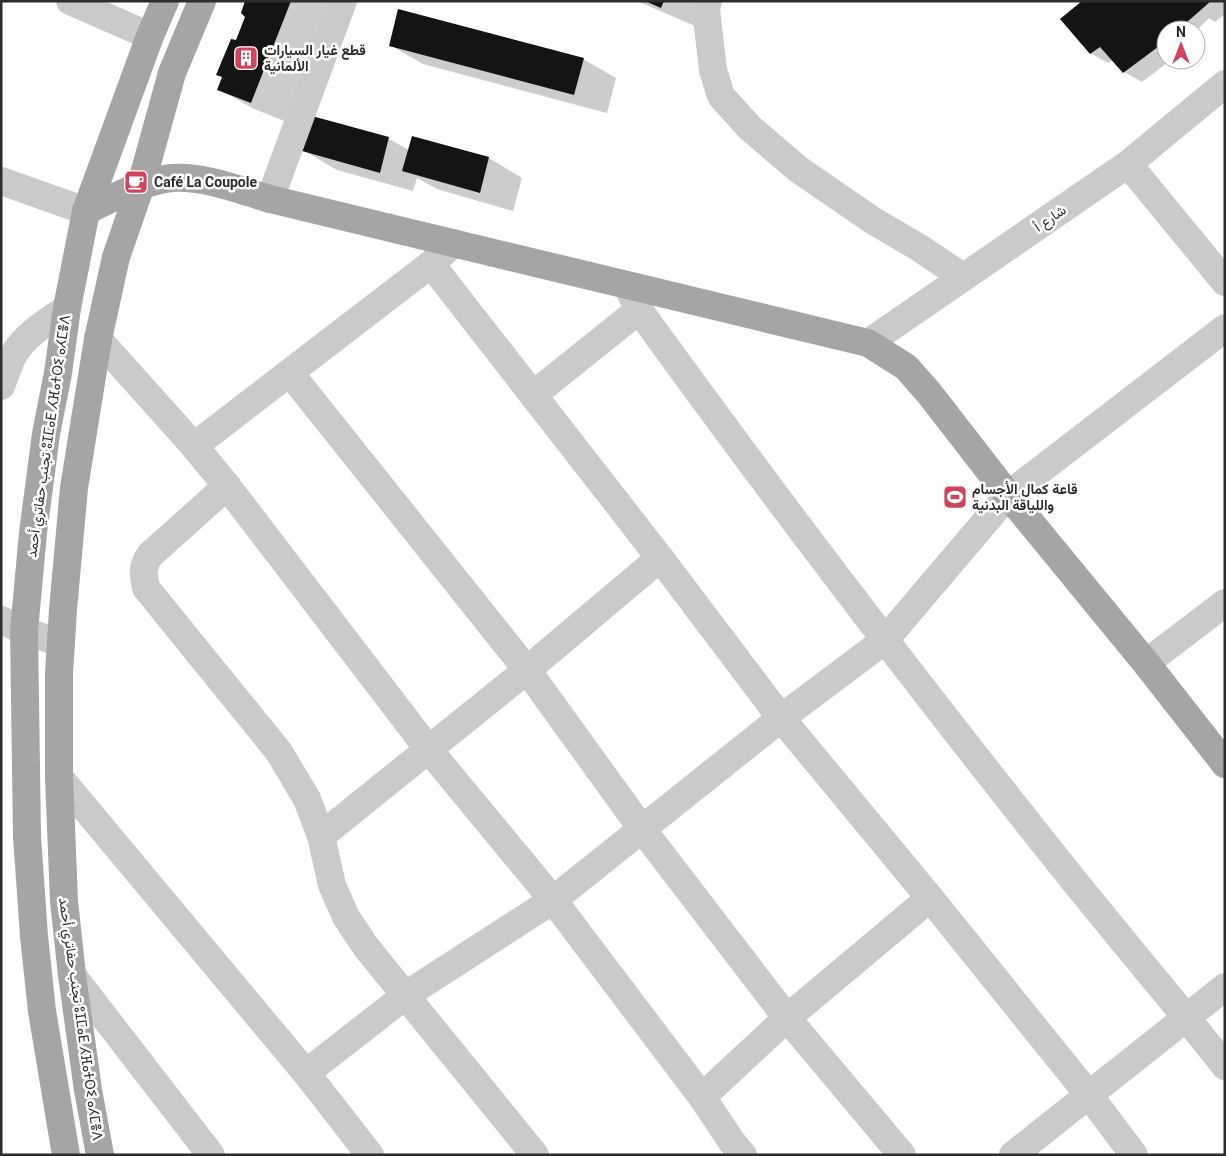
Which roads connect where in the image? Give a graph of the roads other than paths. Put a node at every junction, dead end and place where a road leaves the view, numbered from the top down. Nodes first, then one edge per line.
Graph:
1 (70, 1) edge
2 (165, 1) edge
3 (202, 1) edge
4 (343, 1) edge
5 (708, 1) edge
6 (150, 36) junction
7 (1225, 84) edge
8 (1128, 164) junction
9 (1, 181) edge
10 (141, 186) junction
11 (270, 199) junction
12 (86, 211) junction
13 (454, 243) junction
14 (431, 264) junction
15 (963, 277) junction
16 (1225, 282) edge
17 (625, 284) junction
18 (67, 308) junction
19 (639, 310) junction
20 (1225, 328) edge
21 (98, 340) junction
22 (868, 343) junction
23 (290, 373) junction
24 (1, 386) edge
25 (533, 396) junction
26 (194, 446) junction
27 (226, 486) junction
28 (1008, 495) junction
29 (660, 558) junction
30 (1225, 603) edge
31 (12, 626) edge
32 (885, 640) junction
33 (61, 642) junction
34 (1146, 663) junction
35 (527, 670) junction
36 (781, 718) junction
37 (429, 750) junction
38 (1225, 764) edge
39 (59, 777) junction
40 (642, 829) junction
41 (321, 836) junction
42 (930, 898) junction
43 (553, 900) junction
44 (72, 975) junction
45 (1225, 987) edge
46 (406, 995) junction
47 (1186, 1016) junction
48 (787, 1018) junction
49 (1225, 1066) edge
50 (306, 1073) junction
51 (1088, 1094) junction
52 (702, 1096) junction
53 (66, 1155) edge
54 (100, 1155) edge
55 (211, 1155) edge
56 (370, 1155) edge
57 (535, 1155) edge
58 (744, 1155) edge
59 (902, 1155) edge
60 (1013, 1155) edge
61 (1134, 1155) edge

1 - 6 street
2 - 6 main road, تجنب حفاتري أحمد ⵓⵊⵎⴰⴹ ⵃⴼⴰⵜⵔⵉ ⴰⵃⵎⴻⴷ
3 - 10 main road, تجنب حفاتري أحمد ⵓⵊⵎⴰⴹ ⵃⴼⴰⵜⵔⵉ ⴰⵃⵎⴻⴷ
4 - 11 street
5 - 15 street
6 - 12 main road, تجنب حفاتري أحمد ⵓⵊⵎⴰⴹ ⵃⴼⴰⵜⵔⵉ ⴰⵃⵎⴻⴷ
7 - 8 street, شارع أ
8 - 15 street, شارع أ
8 - 16 street
9 - 12 street
10 - 11 main road
10 - 12 main road
10 - 21 main road, تجنب حفاتري أحمد ⵓⵊⵎⴰⴹ ⵃⴼⴰⵜⵔⵉ ⴰⵃⵎⴻⴷ
11 - 13 main road
12 - 18 main road, تجنب حفاتري أحمد ⵓⵊⵎⴰⴹ ⵃⴼⴰⵜⵔⵉ ⴰⵃⵎⴻⴷ
13 - 14 street
13 - 17 main road
14 - 23 street
14 - 25 street
15 - 22 street, شارع أ
17 - 19 street
17 - 22 main road
18 - 24 street
18 - 31 main road, تجنب حفاتري أحمد ⵓⵊⵎⴰⴹ ⵃⴼⴰⵜⵔⵉ ⴰⵃⵎⴻⴷ
19 - 25 street
19 - 32 street
20 - 28 street
21 - 26 street
21 - 33 main road, تجنب حفاتري أحمد ⵓⵊⵎⴰⴹ ⵃⴼⴰⵜⵔⵉ ⴰⵃⵎⴻⴷ
22 - 28 main road
23 - 26 street
23 - 35 street
25 - 29 street
26 - 27 street
27 - 37 street
27 - 41 street
28 - 32 street
28 - 34 main road
29 - 35 street
29 - 36 street
30 - 34 street
31 - 33 street
31 - 53 main road, تجنب حفاتري أحمد ⵓⵊⵎⴰⴹ ⵃⴼⴰⵜⵔⵉ ⴰⵃⵎⴻⴷ
32 - 36 street
32 - 47 street
33 - 39 main road, تجنب حفاتري أحمد ⵓⵊⵎⴰⴹ ⵃⴼⴰⵜⵔⵉ ⴰⵃⵎⴻⴷ
34 - 38 main road
35 - 37 street
35 - 40 street
36 - 40 street
36 - 42 street
37 - 41 street
37 - 43 street
39 - 44 main road, تجنب حفاتري أحمد ⵓⵊⵎⴰⴹ ⵃⴼⴰⵜⵔⵉ ⴰⵃⵎⴻⴷ
39 - 50 street
40 - 43 street
40 - 48 street
41 - 46 street
42 - 48 street
42 - 51 street
43 - 46 street
43 - 52 street
44 - 54 main road, تجنب حفاتري أحمد ⵓⵊⵎⴰⴹ ⵃⴼⴰⵜⵔⵉ ⴰⵃⵎⴻⴷ
44 - 55 street
45 - 47 street
46 - 50 street
46 - 57 street
47 - 49 street
47 - 51 street
48 - 52 street
48 - 59 street
50 - 56 street
51 - 60 street
51 - 61 street
52 - 58 street

